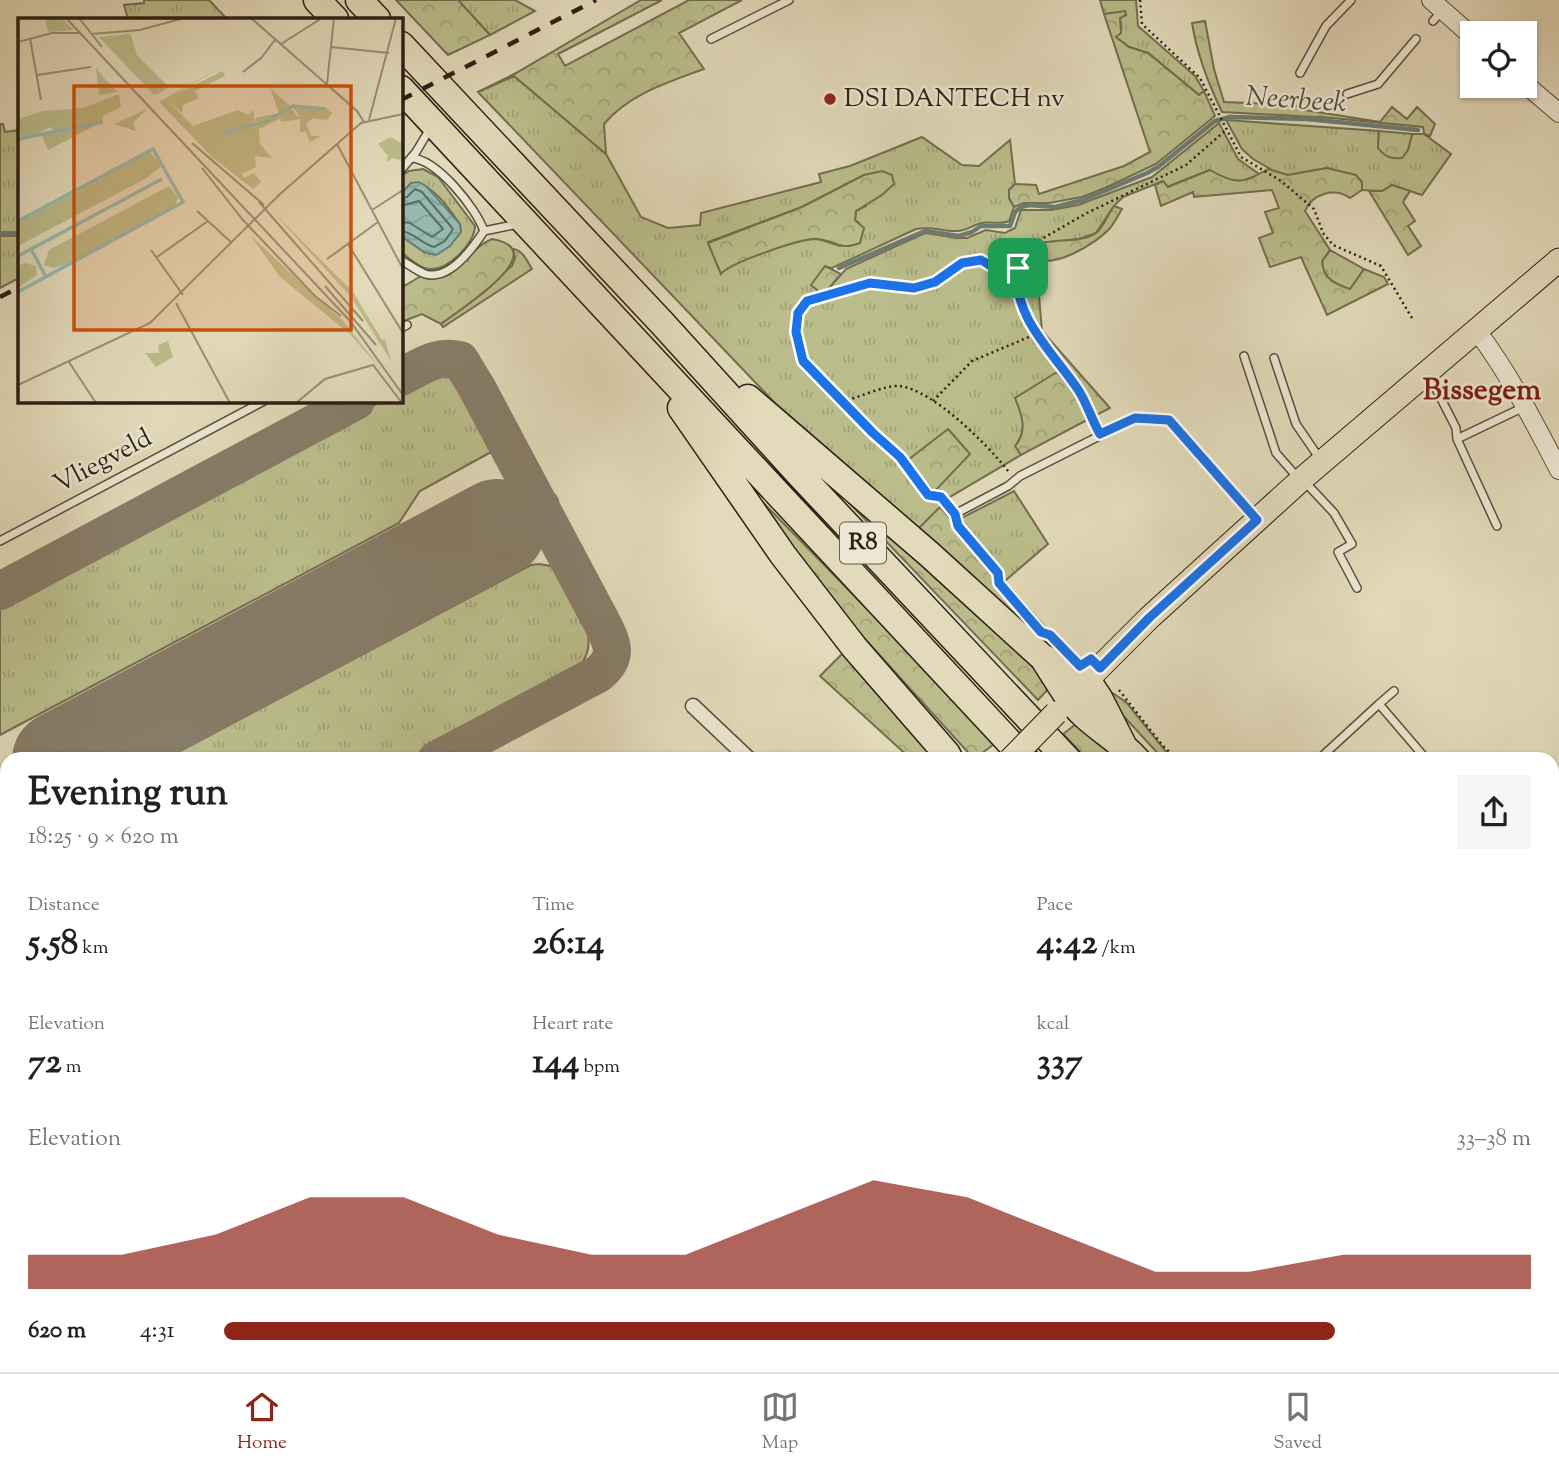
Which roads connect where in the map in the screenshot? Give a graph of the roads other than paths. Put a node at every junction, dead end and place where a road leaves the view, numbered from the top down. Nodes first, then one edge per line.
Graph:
1 (317, 0) edge
2 (359, 0) edge
3 (789, 0) edge
4 (1351, 0) edge
5 (1435, 10) edge
6 (334, 18) edge
7 (376, 18) edge
8 (1460, 28) edge
9 (711, 39) dead end
10 (1416, 39) dead end
11 (402, 46) edge
12 (1300, 73) dead end
13 (402, 90) edge
14 (1347, 94) dead end
15 (1537, 94) edge
16 (1559, 113) edge
17 (433, 123) junction
18 (411, 158) junction
19 (402, 169) edge
20 (526, 222) junction
21 (484, 231) junction
22 (1559, 260) edge
23 (402, 261) edge
24 (663, 323) junction
25 (1477, 331) junction
26 (631, 334) junction
27 (1244, 356) dead end
28 (1274, 358) dead end
29 (1428, 373) junction
30 (262, 402) edge
31 (1526, 406) junction
32 (1457, 439) junction
33 (1322, 462) junction
34 (1559, 470) edge
35 (1301, 480) junction
36 (955, 514) road end
37 (1257, 520) junction
38 (1497, 526) dead end
39 (0, 541) edge
40 (1357, 588) dead end
41 (1078, 690) junction
42 (1394, 691) dead end
43 (1380, 704) junction
44 (693, 706) dead end
45 (1129, 751) edge
46 (742, 752) edge
47 (947, 752) edge
48 (1018, 752) edge
49 (1019, 752) edge
50 (1060, 752) edge
51 (1327, 752) edge
52 (1420, 752) edge

1 - 6 highway
2 - 7 highway
3 - 9 lane
4 - 12 lane
5 - 8 street
10 - 14 lane
11 - 24 highway, R8
13 - 17 highway, R8
15 - 16 street
17 - 18 lane
17 - 20 highway, R8
18 - 19 lane
18 - 21 lane
20 - 21 lane
20 - 26 highway, R8
21 - 23 lane
22 - 25 main road
24 - 41 highway
24 - 50 highway, R8
25 - 29 main road
25 - 31 street
26 - 47 highway
26 - 49 highway, R8
27 - 35 lane
28 - 33 lane
29 - 32 lane
29 - 33 main road
30 - 39 lane, Vliegveld
31 - 32 lane
31 - 34 street
32 - 38 lane
33 - 35 main road
35 - 37 main road
35 - 40 lane
36 - 37 lane
37 - 41 main road
41 - 45 highway
41 - 48 main road, bridge
42 - 43 lane
43 - 51 lane
43 - 52 lane
44 - 46 street

